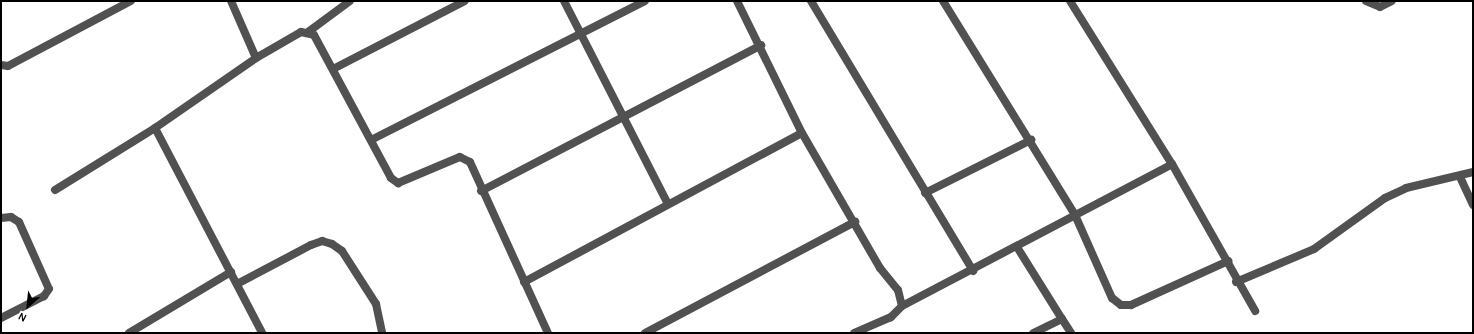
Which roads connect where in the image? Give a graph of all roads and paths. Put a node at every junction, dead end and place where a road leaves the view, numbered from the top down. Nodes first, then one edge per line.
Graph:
1 (131, 1) edge
2 (232, 1) edge
3 (350, 1) edge
4 (465, 1) edge
5 (564, 1) edge
6 (645, 1) edge
7 (737, 1) edge
8 (811, 1) edge
9 (943, 1) edge
10 (1070, 1) edge
11 (1366, 1) edge
12 (1392, 1) edge
13 (581, 31) junction
14 (308, 32) junction
15 (761, 45) junction
16 (256, 58) junction
17 (1, 65) edge
18 (333, 69) junction
19 (624, 117) junction
20 (155, 128) junction
21 (802, 133) junction
22 (372, 140) junction
23 (1031, 140) junction
24 (1172, 164) junction
25 (1473, 172) edge
26 (1460, 177) junction
27 (55, 190) dead end
28 (481, 191) junction
29 (925, 193) junction
30 (667, 202) junction
31 (1473, 205) edge
32 (1075, 215) junction
33 (1, 218) edge
34 (855, 222) junction
35 (1017, 246) junction
36 (1228, 261) junction
37 (973, 271) junction
38 (231, 272) junction
39 (524, 282) junction
40 (1236, 282) junction
41 (237, 284) junction
42 (902, 306) junction
43 (1255, 312) dead end
44 (1, 318) edge
45 (1062, 319) junction
46 (857, 332) edge
47 (129, 333) edge
48 (262, 333) edge
49 (382, 333) edge
50 (548, 333) edge
51 (645, 333) edge
52 (1033, 333) edge
53 (1071, 333) edge

1 - 17 street
2 - 16 street
3 - 14 street
4 - 18 street
5 - 13 street
6 - 13 street
7 - 15 street
8 - 29 street
9 - 23 street
10 - 24 street
11 - 12 street
13 - 19 street
13 - 22 street
14 - 16 street
14 - 18 street
15 - 19 street
15 - 21 street
16 - 20 street
18 - 22 street
19 - 28 street
19 - 30 street
20 - 27 street
20 - 38 street
21 - 30 street
21 - 34 street
22 - 28 street
23 - 29 street
23 - 32 street
24 - 32 street
24 - 36 street
25 - 26 street
26 - 31 street
26 - 40 street
28 - 39 street
29 - 37 street
30 - 39 street
32 - 35 street
32 - 36 street
33 - 44 street
34 - 42 street
34 - 51 street
35 - 37 street
35 - 45 street
36 - 40 street
37 - 42 street
38 - 41 street
38 - 47 street
39 - 50 street
40 - 43 street
41 - 48 street
41 - 49 street
42 - 46 street
45 - 52 street
45 - 53 street

